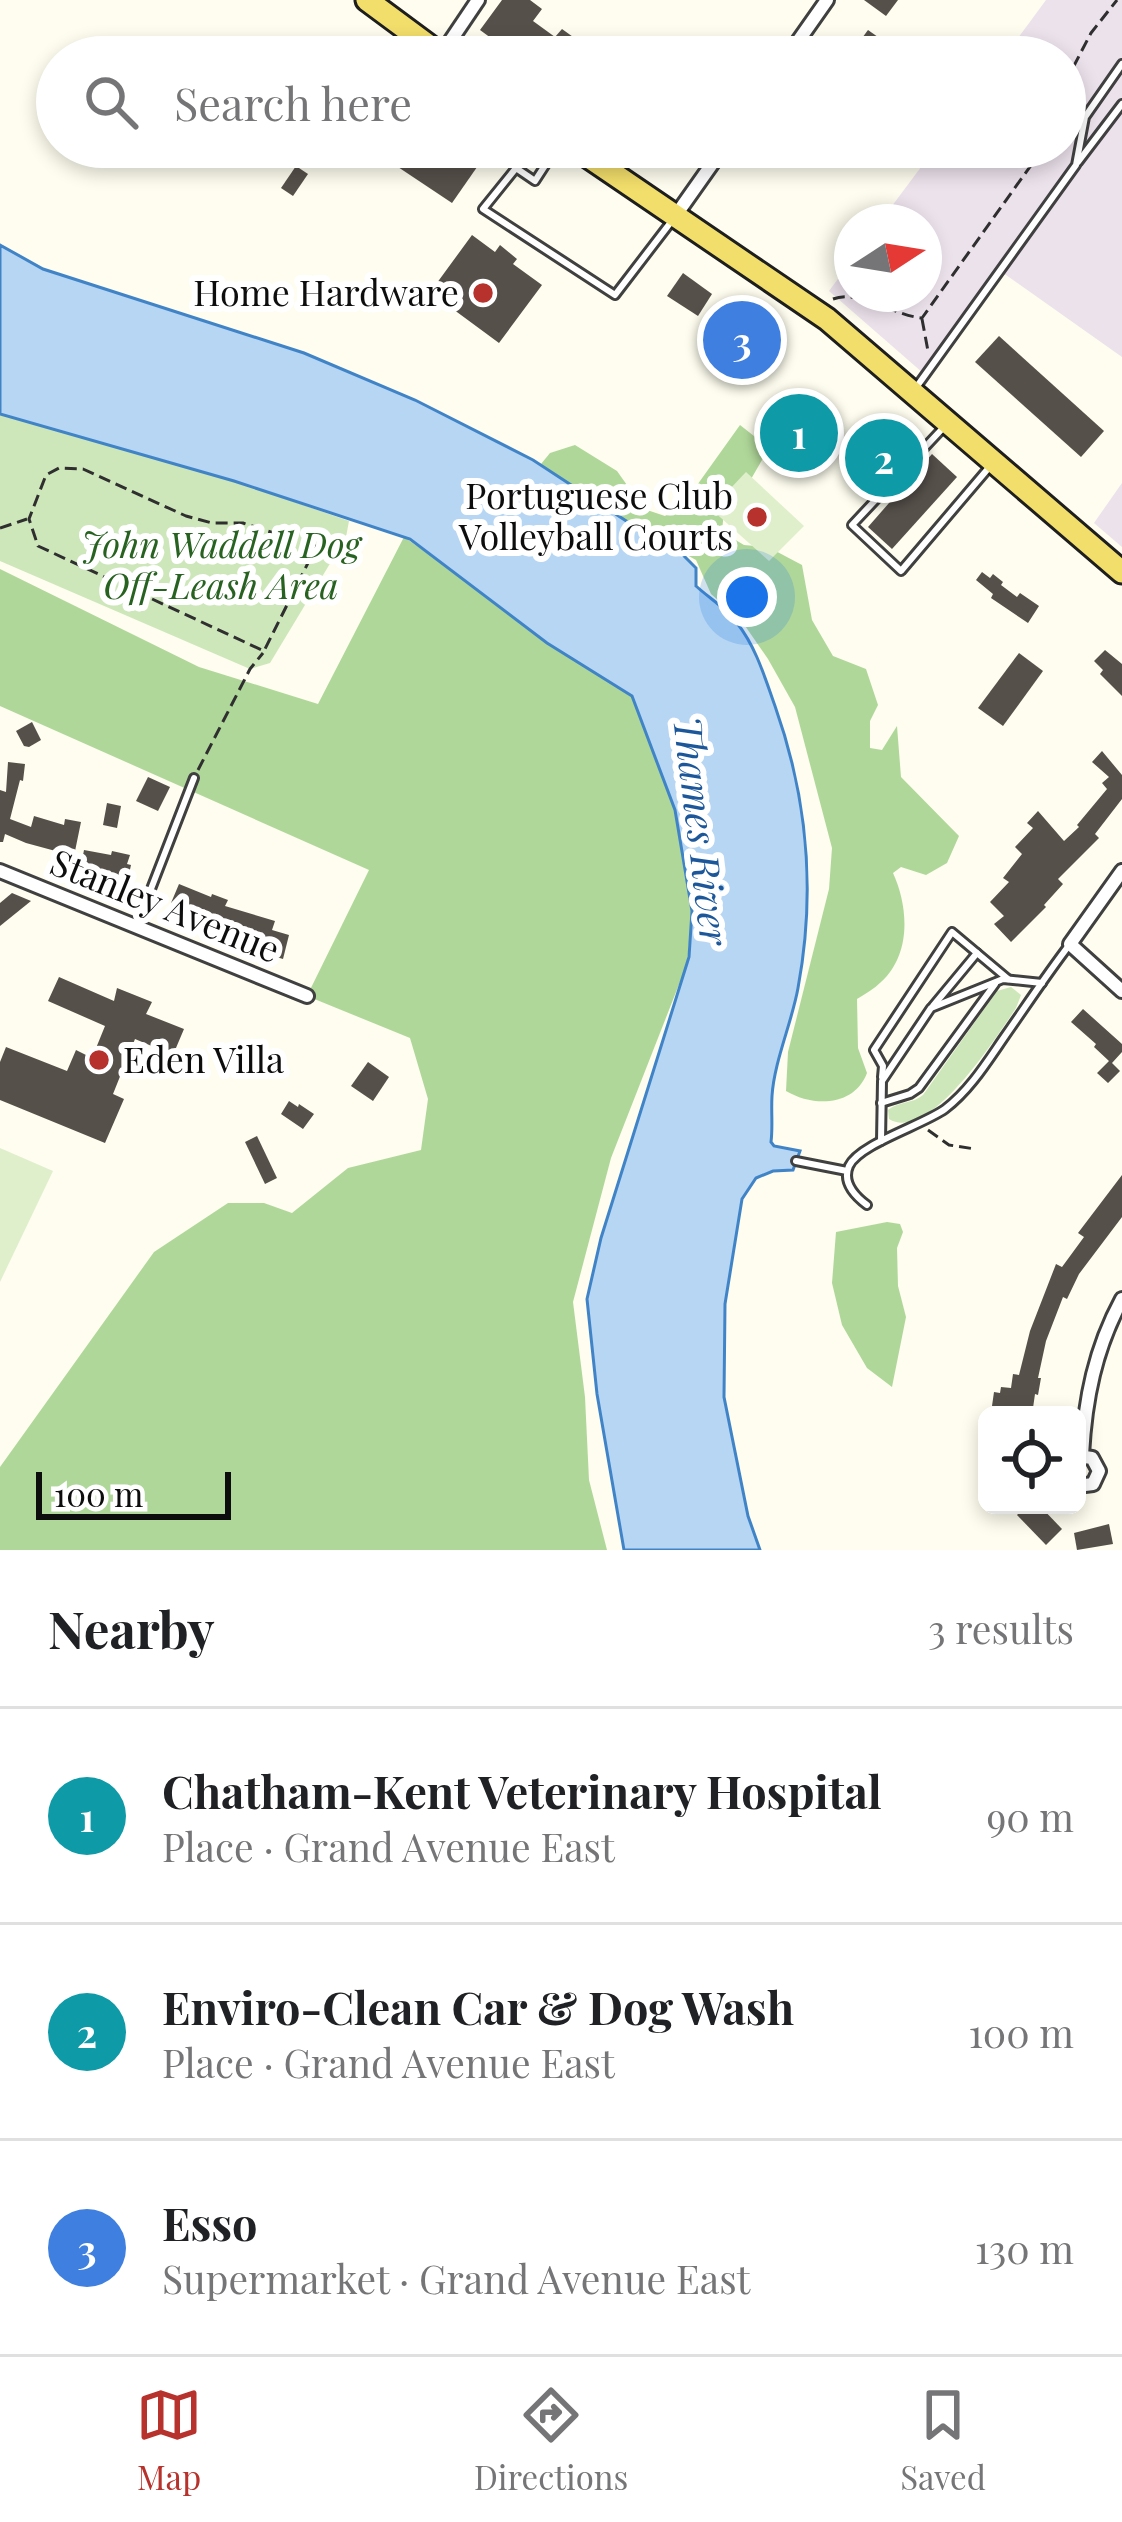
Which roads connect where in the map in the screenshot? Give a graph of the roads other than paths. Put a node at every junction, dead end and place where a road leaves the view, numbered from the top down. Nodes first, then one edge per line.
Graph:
1 (367, 0) edge
2 (478, 0) edge
3 (826, 0) edge
4 (416, 36) edge
5 (456, 36) edge
6 (801, 36) edge
7 (1122, 64) edge
8 (1122, 104) edge
9 (1086, 114) edge
10 (1086, 152) edge
11 (516, 168) edge
12 (516, 168) edge
13 (543, 168) edge
14 (606, 168) edge
15 (709, 168) edge
16 (1074, 168) edge
17 (676, 215) junction
18 (914, 392) junction
19 (948, 422) junction
20 (994, 461) junction
21 (1122, 572) edge
22 (194, 778) road end
23 (0, 871) edge
24 (1122, 871) edge
25 (137, 925) junction
26 (1070, 944) junction
27 (976, 953) junction
28 (1010, 980) junction
29 (996, 982) junction
30 (1042, 983) junction
31 (1122, 991) edge
32 (307, 996) dead end
33 (931, 1008) junction
34 (882, 1081) junction
35 (880, 1103) junction
36 (881, 1142) junction
37 (796, 1161) dead end
38 (847, 1171) junction
39 (867, 1205) dead end
40 (1122, 1299) edge
41 (1086, 1406) edge
42 (1086, 1458) edge
43 (1086, 1487) edge

1 - 4 main road
2 - 5 street
3 - 6 street
7 - 9 lane
8 - 10 lane
11 - 17 lane
12 - 13 lane
14 - 17 main road
15 - 17 street
16 - 18 lane
17 - 18 main road
18 - 19 main road
19 - 20 main road
19 - 20 lane
20 - 21 main road
22 - 25 lane
23 - 25 street, Stanley Avenue
24 - 26 street
25 - 32 street, Stanley Avenue
26 - 30 lane
26 - 31 street
27 - 28 lane
27 - 33 lane
27 - 34 lane
28 - 29 lane
28 - 30 lane
29 - 33 lane
29 - 35 lane
30 - 36 lane
33 - 34 lane
34 - 35 lane
35 - 36 lane
36 - 38 lane
37 - 38 lane
38 - 39 lane
40 - 41 street
42 - 43 street

